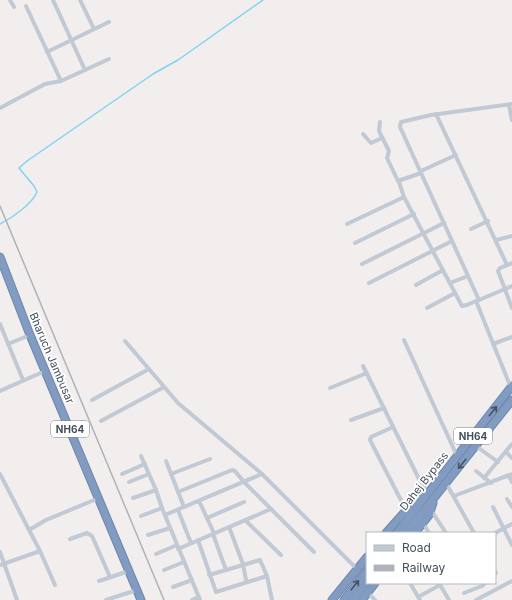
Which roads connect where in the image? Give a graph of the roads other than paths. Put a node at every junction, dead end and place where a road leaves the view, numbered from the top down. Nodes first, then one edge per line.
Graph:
1 (10, 0) edge
2 (54, 0) edge
3 (80, 0) edge
4 (26, 6) dead end
5 (14, 7) dead end
6 (109, 22) dead end
7 (94, 29) junction
8 (71, 40) junction
9 (47, 52) junction
10 (109, 59) dead end
11 (85, 70) junction
12 (61, 81) junction
13 (510, 104) edge
14 (0, 108) edge
15 (436, 114) junction
16 (512, 120) edge
17 (380, 122) dead end
18 (363, 134) dead end
19 (382, 138) junction
20 (456, 155) junction
21 (421, 172) junction
22 (399, 182) junction
23 (404, 197) junction
24 (414, 214) junction
25 (488, 221) junction
26 (444, 223) junction
27 (347, 224) dead end
28 (471, 229) dead end
29 (424, 233) junction
30 (512, 236) edge
31 (496, 240) junction
32 (452, 241) junction
33 (355, 243) dead end
34 (433, 251) junction
35 (0, 257) edge
36 (362, 264) dead end
37 (510, 264) edge
38 (443, 270) junction
39 (468, 276) junction
40 (369, 283) dead end
41 (450, 283) junction
42 (416, 285) dead end
43 (512, 286) edge
44 (504, 289) junction
45 (455, 293) junction
46 (477, 301) junction
47 (426, 308) dead end
48 (512, 308) edge
49 (0, 324) edge
50 (30, 335) junction
51 (512, 337) edge
52 (404, 340) dead end
53 (125, 341) dead end
54 (8, 344) junction
55 (493, 344) junction
56 (364, 366) dead end
57 (149, 369) junction
58 (45, 370) junction
59 (367, 373) junction
60 (23, 380) junction
61 (164, 387) junction
62 (511, 387) edge
63 (330, 388) dead end
64 (0, 390) edge
65 (92, 400) dead end
66 (512, 400) edge
67 (384, 408) junction
68 (351, 420) dead end
69 (101, 421) dead end
70 (393, 427) junction
71 (512, 444) edge
72 (476, 446) junction
73 (506, 452) junction
74 (141, 456) dead end
75 (457, 456) junction
76 (512, 458) edge
77 (210, 459) dead end
78 (166, 461) dead end
79 (498, 462) junction
80 (145, 464) junction
81 (476, 471) dead end
82 (0, 474) edge
83 (122, 474) dead end
84 (149, 474) junction
85 (171, 474) junction
86 (262, 474) junction
87 (511, 475) edge
88 (484, 478) junction
89 (129, 482) dead end
90 (244, 482) junction
91 (512, 482) edge
92 (491, 483) junction
93 (440, 485) junction
94 (156, 490) junction
95 (178, 492) junction
96 (430, 494) junction
97 (454, 496) junction
98 (99, 498) junction
99 (133, 498) dead end
100 (507, 499) dead end
101 (199, 500) junction
102 (244, 502) dead end
103 (184, 507) junction
104 (492, 507) dead end
105 (162, 508) junction
106 (512, 508) edge
107 (271, 509) junction
108 (431, 509) junction
109 (178, 510) junction
110 (406, 510) junction
111 (165, 515) junction
112 (141, 516) dead end
113 (207, 518) junction
114 (245, 520) junction
115 (423, 522) junction
116 (512, 524) edge
117 (229, 527) junction
118 (170, 528) junction
119 (503, 528) junction
120 (29, 530) junction
121 (387, 532) edge
122 (398, 532) edge
123 (407, 532) edge
124 (416, 532) edge
125 (428, 532) edge
126 (445, 532) edge
127 (473, 532) edge
128 (496, 532) edge
129 (214, 534) junction
130 (148, 536) dead end
131 (70, 539) dead end
132 (198, 540) junction
133 (191, 543) junction
134 (512, 545) edge
135 (177, 547) junction
136 (40, 550) junction
137 (0, 552) edge
138 (314, 552) dead end
139 (156, 554) dead end
140 (281, 555) dead end
141 (366, 558) edge
142 (184, 562) junction
143 (2, 564) edge
144 (243, 564) junction
145 (357, 569) junction
146 (164, 570) dead end
147 (226, 570) junction
148 (129, 571) junction
149 (366, 572) edge
150 (209, 575) junction
151 (267, 576) junction
152 (110, 577) junction
153 (260, 578) junction
154 (192, 580) junction
155 (246, 580) dead end
156 (99, 581) dead end
157 (268, 581) junction
158 (512, 582) edge
159 (366, 583) edge
160 (374, 584) edge
161 (411, 584) edge
162 (439, 584) edge
163 (484, 584) edge
164 (54, 585) dead end
165 (173, 587) dead end
166 (137, 590) junction
167 (368, 593) junction
168 (123, 594) junction
169 (464, 594) dead end
170 (419, 598) edge
171 (200, 599) edge
172 (17, 600) edge
173 (106, 600) edge
174 (125, 600) edge
175 (141, 600) edge
176 (192, 600) edge
177 (272, 600) edge
178 (332, 600) edge
179 (344, 600) edge
180 (352, 600) edge
181 (362, 600) edge
182 (375, 600) edge
183 (449, 600) edge
184 (476, 600) edge

1 - 5 street
2 - 8 street
3 - 7 street
4 - 9 street
6 - 7 street
7 - 8 street
8 - 9 street
8 - 11 street
9 - 12 street
10 - 11 street
11 - 12 street
12 - 14 street
13 - 15 street
13 - 16 street
15 - 20 street
15 - 21 street
17 - 19 street
18 - 19 street
19 - 22 street
20 - 21 street
20 - 25 street
21 - 22 street
21 - 26 street
22 - 23 street
23 - 24 street
23 - 27 street
24 - 29 street
24 - 33 street
25 - 28 street
25 - 31 street
26 - 29 street
26 - 32 street
29 - 34 street
29 - 36 street
30 - 31 street
31 - 37 street
32 - 34 street
32 - 39 street
34 - 38 street
34 - 40 street
35 - 50 highway, Bharuch Jambusar / NH64
37 - 44 street
38 - 41 street
38 - 42 street
39 - 41 street
39 - 46 street
41 - 45 street
43 - 44 street
44 - 46 street
44 - 48 street
45 - 46 street
45 - 47 street
46 - 55 street
49 - 54 street
50 - 54 street
50 - 58 highway, Bharuch Jambusar / NH64
51 - 55 street
52 - 75 street
53 - 57 street
54 - 60 street
55 - 62 street
56 - 59 street
57 - 61 street
57 - 65 street
58 - 60 street
58 - 98 highway, Bharuch Jambusar / NH64
59 - 63 street
59 - 67 street
60 - 64 street
61 - 69 street
61 - 86 street
75 -> 62 highway, Dahej Bypass / NH64
66 - 72 highway, Dahej Bypass / NH64
67 - 68 street
67 - 70 street
70 - 96 street
70 - 110 street
71 - 73 street
72 - 79 street
72 -> 93 highway, Dahej Bypass / NH64
73 - 76 street
73 - 79 street
74 - 80 street
75 - 93 highway, Dahej Bypass / NH64
77 - 85 street
78 - 85 street
79 - 88 street
80 - 83 street
80 - 84 street
81 - 88 street
82 - 120 street
84 - 89 street
84 - 94 street
85 - 95 street
86 - 90 street
86 - 145 street
87 - 91 street
87 - 92 street
88 - 92 street
90 - 95 street
90 - 101 street
90 - 107 street
92 - 97 street
93 - 96 highway, Dahej Bypass / NH64
93 - 97 street
94 - 99 street
94 - 105 street
95 - 103 street
96 - 108 highway, NH64
96 - 110 highway, NH64
96 - 122 highway, Dahej Bypass
96 - 123 highway, Dahej Bypass
97 - 127 street
98 - 120 street
98 - 148 highway, Bharuch Jambusar / NH64
100 - 106 street
101 - 103 street
101 - 113 street
102 - 113 street
103 - 109 street
104 - 119 street
105 - 111 street
105 - 112 street
107 - 114 street
107 - 138 street
108 - 115 highway, NH64
108 - 126 street
109 - 111 street
109 - 133 street
110 - 121 highway, NH64
111 - 118 street
113 - 129 street
114 - 117 street
114 - 140 street
115 - 124 highway, NH64
115 - 125 street
116 - 119 street
117 - 129 street
117 - 144 street
118 - 130 street
118 - 135 street
119 - 128 street
119 - 134 street
120 - 136 street
129 - 132 street
129 - 147 street
131 - 152 street
132 - 133 street
132 - 150 street
133 - 135 street
135 - 139 street
135 - 142 street
136 - 143 street
136 - 164 street
137 - 143 street
141 - 145 highway
142 - 146 street
142 - 154 street
143 - 172 street
144 - 147 street
144 - 151 street
144 - 155 street
145 - 178 highway
147 - 150 street
148 - 152 street
148 - 166 highway, Bharuch Jambusar / NH64
179 -> 149 highway
150 - 153 street
151 - 153 street
151 - 157 street
152 - 156 street
153 - 157 street
154 - 165 street
154 - 171 street
157 - 177 street
158 - 184 street
159 - 180 highway
160 - 167 highway
161 - 170 street
162 - 170 street
162 - 183 street
163 - 169 street
166 - 168 street
166 - 175 highway, Bharuch Jambusar / NH64
167 - 181 highway
167 - 182 street
168 - 173 street
168 - 174 street
171 - 176 street

